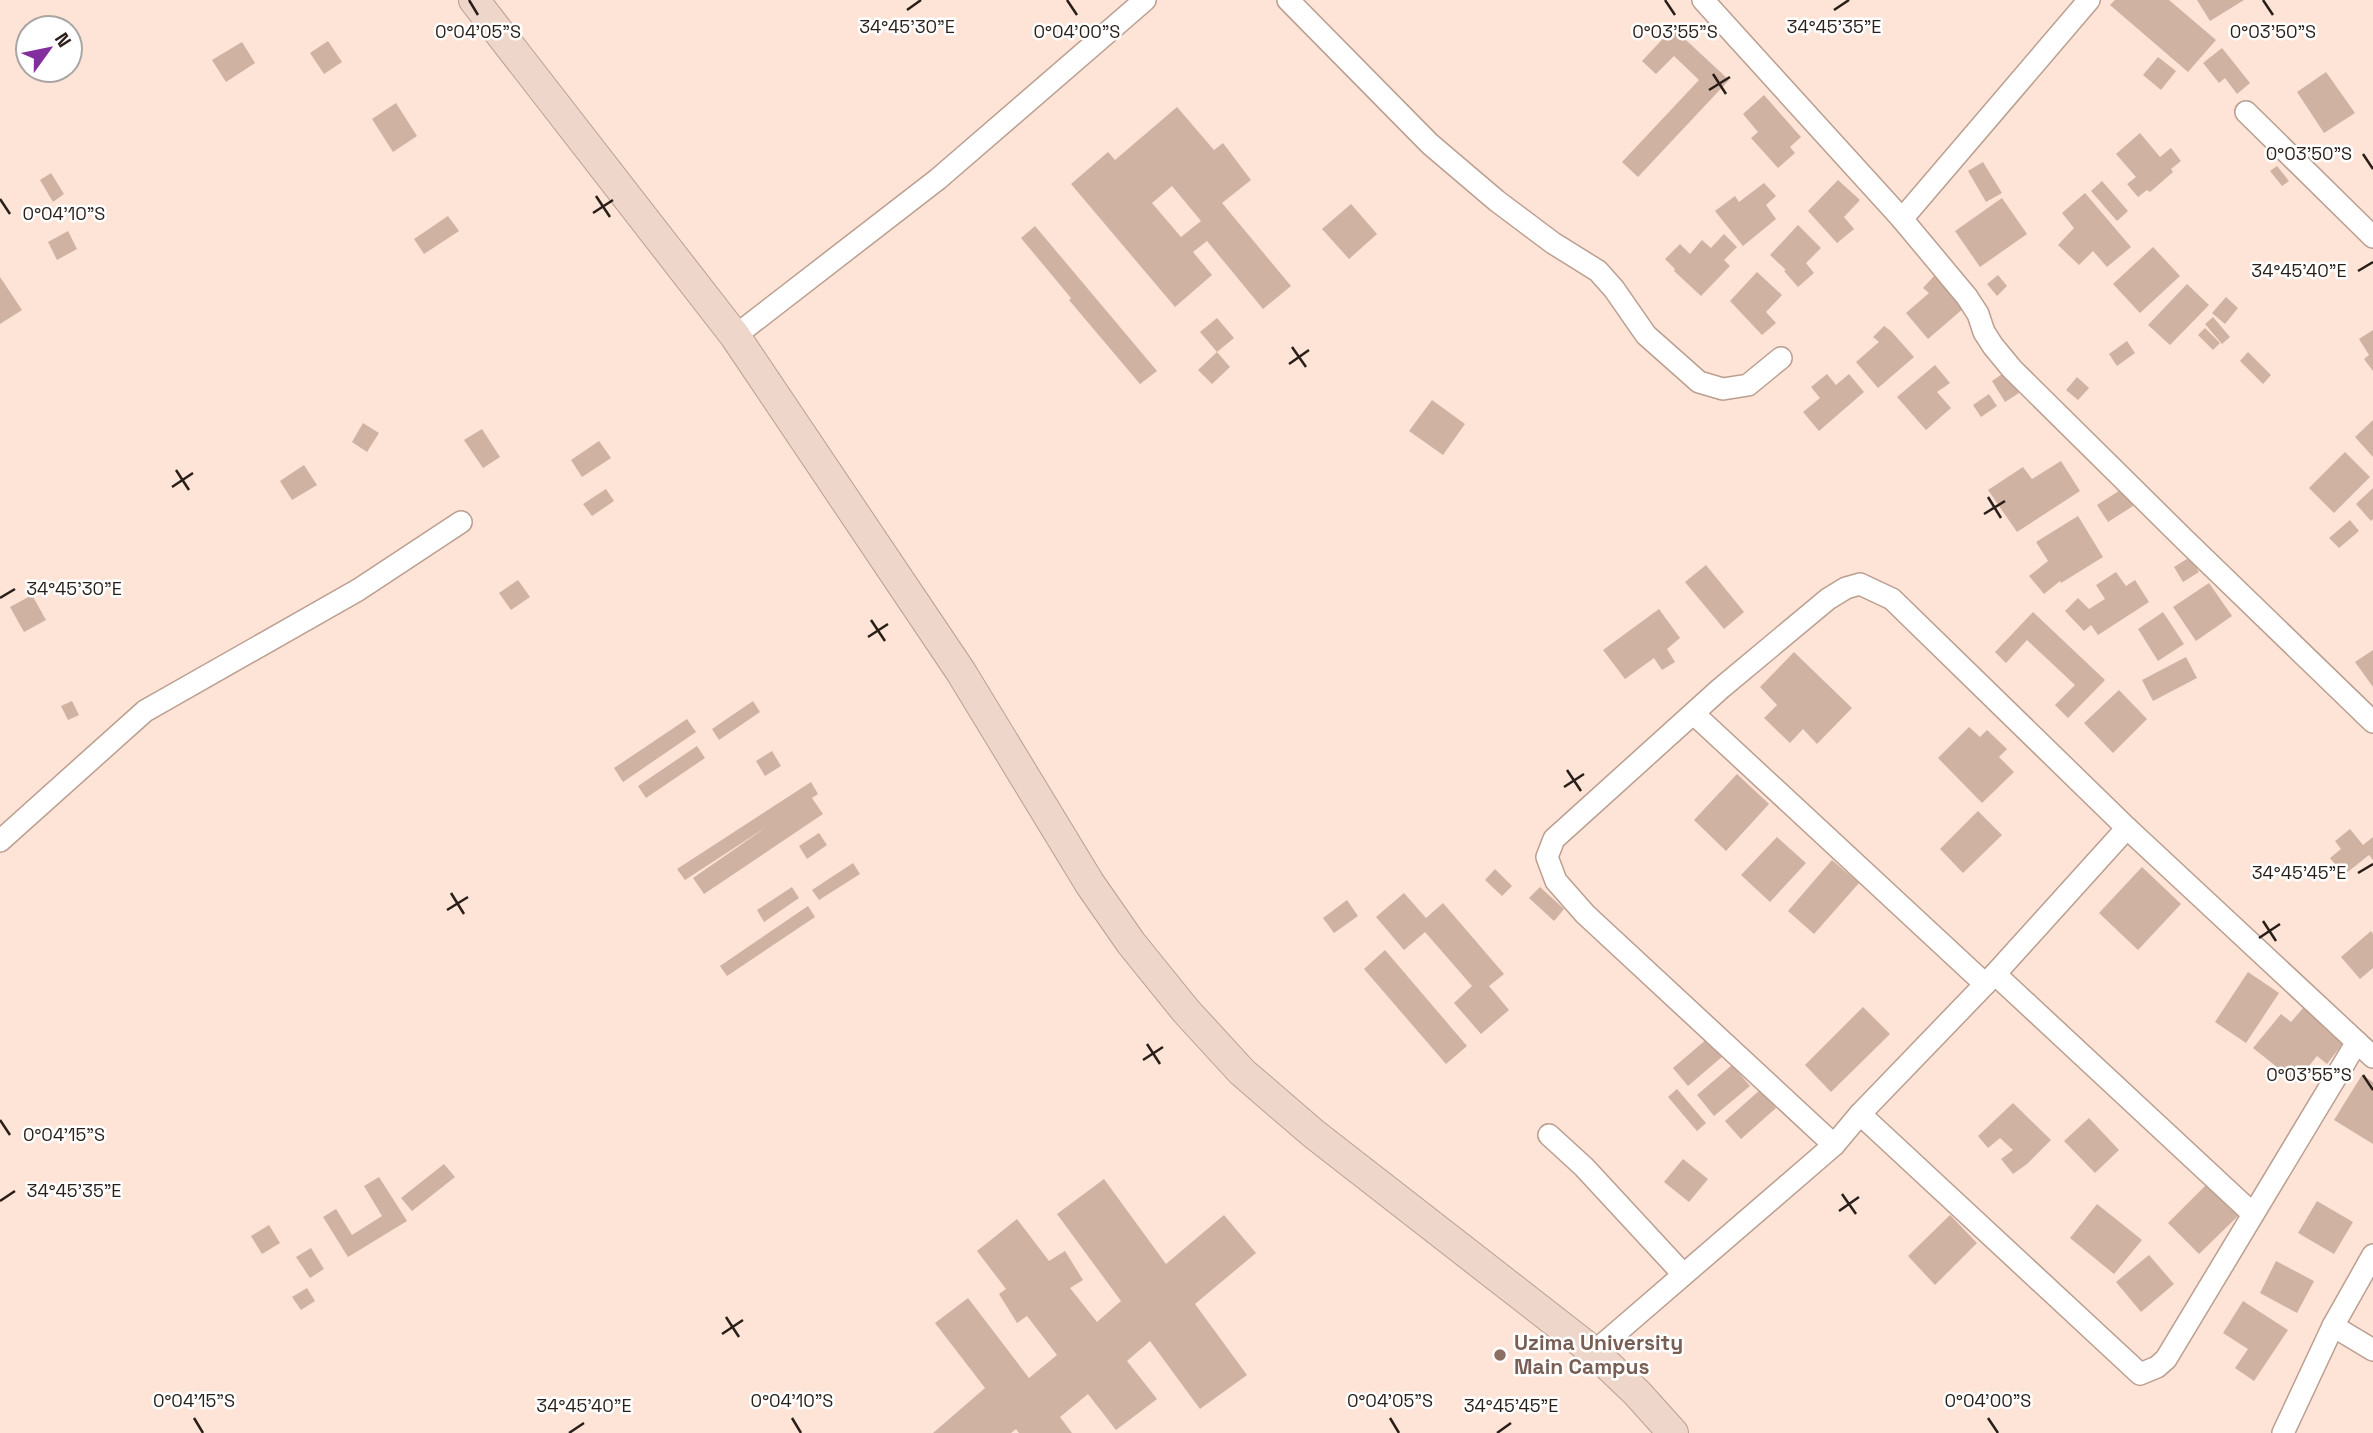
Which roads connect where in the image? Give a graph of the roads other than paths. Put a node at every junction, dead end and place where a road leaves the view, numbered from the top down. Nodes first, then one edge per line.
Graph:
1 (474, 0) edge
2 (1145, 0) edge
3 (1288, 0) edge
4 (1703, 0) edge
5 (2089, 0) edge
6 (2246, 112) dead end
7 (1902, 219) junction
8 (2373, 237) edge
9 (734, 336) junction
10 (1781, 358) dead end
11 (461, 522) dead end
12 (1693, 714) junction
13 (2373, 722) edge
14 (2127, 828) junction
15 (0, 841) edge
16 (1990, 979) junction
17 (2357, 1042) junction
18 (2373, 1057) edge
19 (1860, 1114) junction
20 (1549, 1135) dead end
21 (1833, 1145) junction
22 (2253, 1214) junction
23 (2373, 1255) edge
24 (1683, 1274) junction
25 (2333, 1326) junction
26 (2373, 1350) edge
27 (1594, 1352) junction
28 (1673, 1433) edge
29 (2283, 1433) edge

1 - 9 main road
2 - 9 street
3 - 10 street
4 - 7 street
5 - 7 street
6 - 8 street
7 - 13 street
9 - 27 main road
11 - 15 street
12 - 14 street
12 - 16 street
12 - 21 street
14 - 16 street
14 - 17 street
16 - 19 street
16 - 22 street
17 - 18 street
17 - 22 street
19 - 21 street
19 - 22 street
20 - 24 street
21 - 24 street
23 - 25 street
24 - 27 street
25 - 26 street
25 - 29 street
27 - 28 main road

